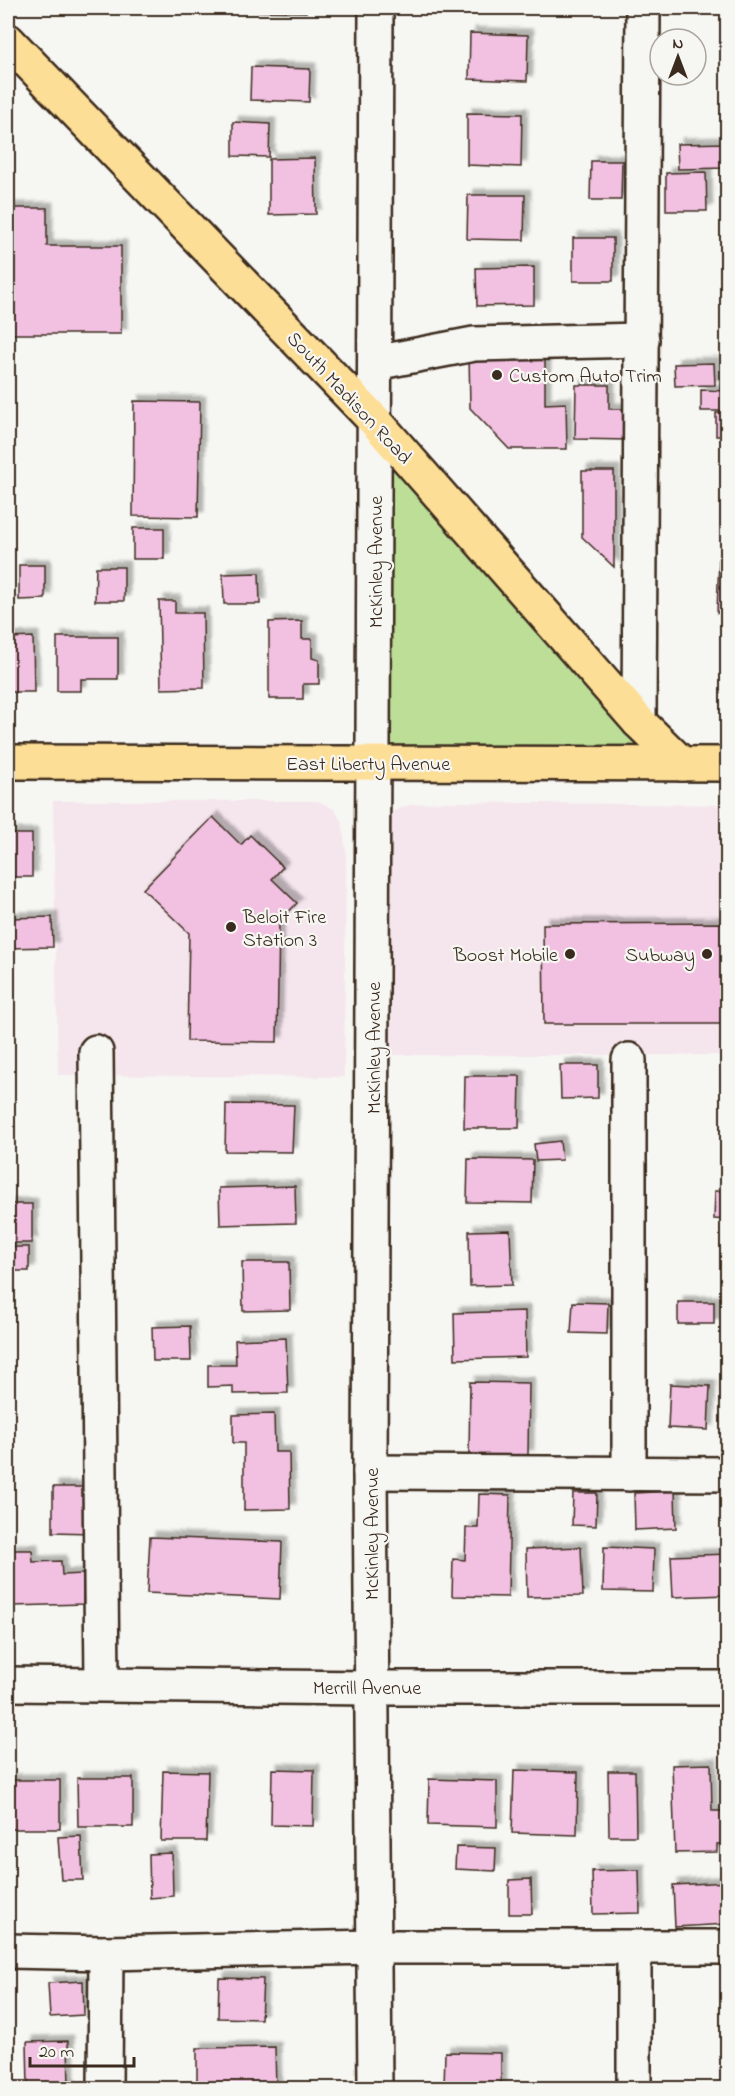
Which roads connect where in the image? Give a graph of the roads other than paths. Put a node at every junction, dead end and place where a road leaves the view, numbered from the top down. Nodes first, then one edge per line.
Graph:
1 (376, 8) edge
2 (643, 8) edge
3 (8, 41) edge
4 (642, 340) junction
5 (375, 363) junction
6 (375, 421) junction
7 (639, 722) junction
8 (8, 762) edge
9 (373, 763) junction
10 (682, 764) junction
11 (728, 764) edge
12 (96, 1052) dead end
13 (629, 1060) dead end
14 (370, 1472) junction
15 (629, 1474) junction
16 (728, 1474) edge
17 (8, 1684) edge
18 (102, 1684) junction
19 (372, 1688) junction
20 (728, 1688) edge
21 (374, 1947) junction
22 (728, 1947) edge
23 (634, 1948) junction
24 (8, 1951) edge
25 (106, 1953) junction
26 (105, 2088) edge
27 (375, 2088) edge
28 (634, 2088) edge

1 - 5 street, McKinley Avenue
2 - 4 street
3 - 6 main road, South Madison Road
4 - 5 street
4 - 7 street
5 - 6 street, McKinley Avenue
6 - 7 main road, South Madison Road
6 - 9 street, McKinley Avenue
7 - 10 main road, South Madison Road
8 - 9 main road, East Liberty Avenue
9 - 10 main road, East Liberty Avenue
9 - 14 street, McKinley Avenue
10 - 11 main road, East Liberty Avenue
12 - 18 street
13 - 15 street
14 - 15 street
14 - 19 street, McKinley Avenue
15 - 16 street
17 - 18 street, Merrill Avenue
18 - 19 street, Merrill Avenue
19 - 20 street, Merrill Avenue
19 - 21 street, McKinley Avenue
21 - 23 street
21 - 25 street
21 - 27 street, McKinley Avenue
22 - 23 street
23 - 28 street
24 - 25 street
25 - 26 street

